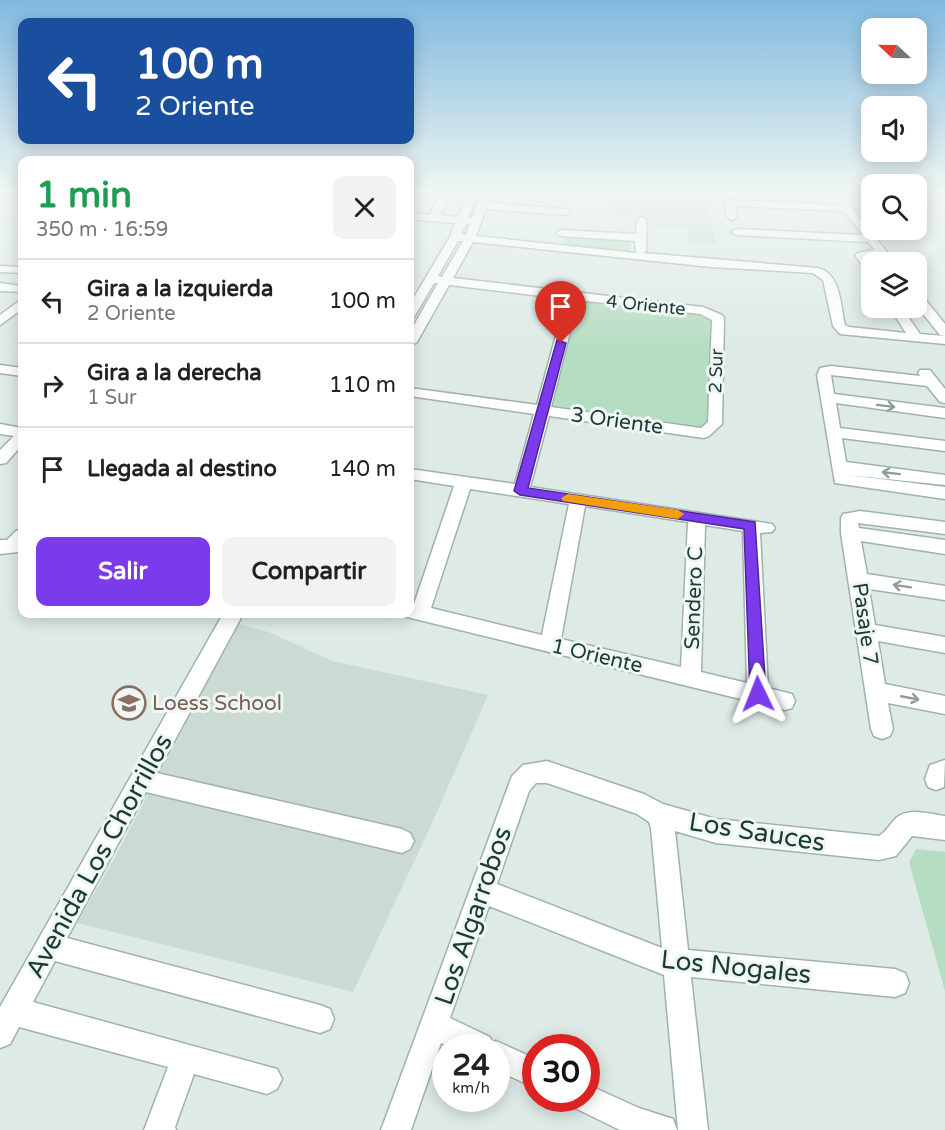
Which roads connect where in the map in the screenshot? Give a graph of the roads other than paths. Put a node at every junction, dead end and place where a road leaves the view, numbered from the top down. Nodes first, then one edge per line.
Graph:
1 (450, 245) edge
2 (466, 245) edge
3 (534, 245) edge
4 (559, 245) edge
5 (640, 245) edge
6 (558, 248) junction
7 (639, 257) junction
8 (0, 269) edge
9 (18, 270) edge
10 (430, 279) junction
11 (445, 281) junction
12 (0, 287) edge
13 (18, 289) edge
14 (573, 297) junction
15 (18, 306) edge
16 (414, 307) edge
17 (927, 310) edge
18 (718, 318) joint
19 (903, 318) edge
20 (0, 321) edge
21 (414, 331) edge
22 (945, 332) edge
23 (916, 338) junction
24 (945, 340) edge
25 (0, 369) edge
26 (18, 371) edge
27 (414, 393) edge
28 (828, 399) junction
29 (945, 399) edge
30 (542, 411) junction
31 (945, 413) edge
32 (715, 424) joint
33 (0, 429) edge
34 (833, 432) junction
35 (18, 434) edge
36 (18, 439) edge
37 (945, 446) edge
38 (0, 459) edge
39 (839, 473) junction
40 (414, 475) edge
41 (945, 480) edge
42 (464, 482) junction
43 (520, 491) junction
44 (945, 493) edge
45 (578, 500) junction
46 (697, 517) junction
47 (850, 526) junction
48 (945, 528) edge
49 (945, 547) edge
50 (859, 580) junction
51 (945, 593) edge
52 (415, 612) edge
53 (231, 618) edge
54 (866, 631) junction
55 (550, 645) junction
56 (945, 645) edge
57 (691, 678) junction
58 (875, 691) junction
59 (758, 694) junction
60 (785, 701) dead end
61 (945, 705) edge
62 (882, 729) dead end
63 (531, 773) joint
64 (141, 780) junction
65 (657, 814) junction
66 (945, 828) edge
67 (402, 841) dead end
68 (481, 890) junction
69 (49, 946) junction
70 (677, 964) junction
71 (896, 982) dead end
72 (320, 1018) dead end
73 (435, 1025) junction
74 (3, 1028) edge
75 (453, 1034) edge
76 (186, 1057) junction
77 (267, 1079) dead end
78 (600, 1105) edge
79 (161, 1130) edge
80 (396, 1130) edge
81 (662, 1130) edge
82 (693, 1130) edge

1 - 10 street
2 - 11 street
3 - 6 street
4 - 6 street
5 - 7 street
6 - 7 street
7 - 23 street
8 - 9 street
10 - 11 street, 4 Oriente
10 - 16 street
11 - 14 street, 4 Oriente
11 - 21 street
12 - 13 street
14 - 18 street, 4 Oriente
14 - 30 street
15 - 20 street
17 - 22 street
18 - 32 street, 2 Sur
19 - 23 street
23 - 24 street
25 - 26 street
27 - 30 street, 3 Oriente
28 - 29 street
28 -> 31 street
28 - 34 street
30 - 32 street, 3 Oriente
30 - 43 street
33 - 35 street
34 - 37 street
34 - 39 street
36 - 38 street
41 -> 39 street
39 - 44 street
40 - 42 street
42 - 43 street
42 - 52 street
43 - 45 street
45 - 46 street
45 - 55 street
46 - 57 street, Sendero C
46 - 59 street
47 - 48 street
47 - 49 street
47 - 50 street, Pasaje 7
51 -> 50 street
50 - 54 street, Pasaje 7
52 - 55 street, 1 Oriente
53 - 64 street, Avenida Los Chorrillos
54 - 56 street
54 - 58 street, Pasaje 7
55 - 57 street, 1 Oriente
57 - 59 street, 1 Oriente
58 -> 61 street
58 - 62 street, Pasaje 7
59 - 60 street, 1 Oriente
63 - 65 street, Los Sauces
63 - 68 street, Los Algarrobos
64 - 67 street
64 - 69 street, Avenida Los Chorrillos
65 - 66 street, Los Sauces
65 - 70 street
68 - 70 street, Los Nogales
68 - 73 street, Los Algarrobos
69 - 72 street
69 - 74 street, Avenida Los Chorrillos
70 - 71 street, Los Nogales
70 - 82 street
73 - 75 street
73 - 80 street, Los Algarrobos
74 - 76 street
76 - 77 street
76 - 79 street
78 - 81 street

